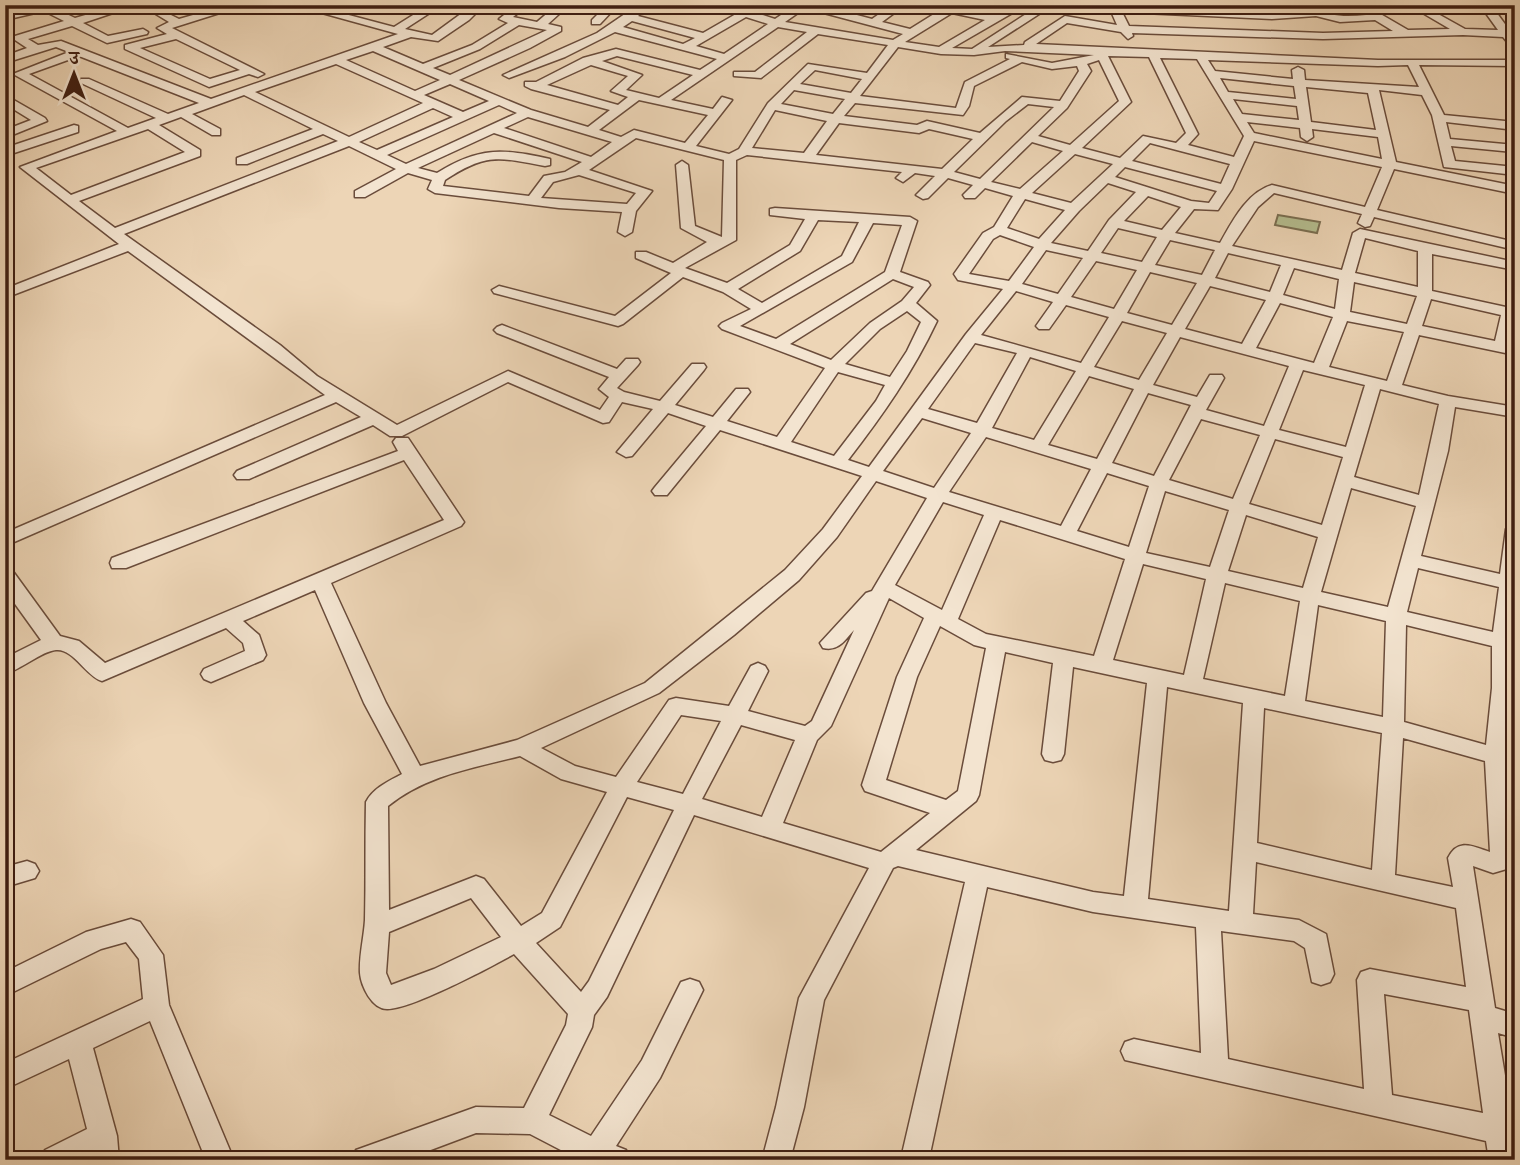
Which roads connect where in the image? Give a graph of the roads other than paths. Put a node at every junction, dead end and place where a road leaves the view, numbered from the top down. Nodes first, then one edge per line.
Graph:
1 (132, 5) edge
2 (146, 5) edge
3 (183, 5) edge
4 (240, 5) edge
5 (298, 5) edge
6 (437, 5) edge
7 (478, 5) edge
8 (564, 5) edge
9 (612, 5) edge
10 (645, 5) edge
11 (720, 5) edge
12 (804, 5) edge
13 (855, 5) edge
14 (900, 5) edge
15 (1002, 5) edge
16 (1048, 5) edge
17 (1307, 5) edge
18 (1357, 5) edge
19 (1414, 5) edge
20 (1485, 5) edge
21 (49, 6) edge
22 (350, 6) edge
23 (943, 6) edge
24 (1018, 7) edge
25 (1116, 7) edge
26 (518, 9) dead end
27 (1208, 9) edge
28 (742, 10) edge
29 (1259, 10) edge
30 (158, 12) junction
31 (1318, 13) junction
32 (842, 14) junction
33 (331, 15) junction
34 (5, 17) edge
35 (1377, 17) junction
36 (633, 18) junction
37 (995, 19) junction
38 (72, 22) junction
39 (517, 22) junction
40 (596, 22) dead end
41 (874, 22) junction
42 (779, 24) junction
43 (540, 25) junction
44 (614, 28) junction
45 (178, 29) junction
46 (1123, 29) junction
47 (5, 30) edge
48 (396, 30) junction
49 (816, 30) junction
50 (1214, 32) junction
51 (913, 33) junction
52 (1463, 33) junction
53 (410, 34) junction
54 (1407, 34) junction
55 (1511, 34) edge
56 (1323, 36) junction
57 (704, 37) junction
58 (19, 38) junction
59 (434, 39) junction
60 (5, 42) edge
61 (749, 44) junction
62 (894, 44) junction
63 (1515, 45) edge
64 (374, 47) junction
65 (36, 49) junction
66 (687, 49) junction
67 (1034, 49) junction
68 (992, 50) junction
69 (941, 51) junction
70 (79, 52) junction
71 (785, 52) junction
72 (974, 52) junction
73 (1145, 52) junction
74 (562, 53) junction
75 (1101, 53) junction
76 (1199, 54) junction
77 (1222, 55) junction
78 (395, 56) junction
79 (727, 58) junction
80 (1296, 58) junction
81 (1020, 59) junction
82 (5, 60) edge
83 (337, 60) junction
84 (590, 61) junction
85 (1341, 61) junction
86 (1412, 61) junction
87 (1081, 62) junction
88 (1452, 62) junction
89 (1515, 63) edge
90 (483, 66) junction
91 (1052, 66) junction
92 (423, 68) junction
93 (251, 70) junction
94 (703, 74) junction
95 (738, 74) dead end
96 (1211, 74) junction
97 (509, 75) junction
98 (1038, 76) dead end
99 (872, 77) junction
100 (449, 79) junction
101 (85, 81) dead end
102 (1300, 82) junction
103 (274, 83) junction
104 (1371, 85) junction
105 (790, 86) junction
106 (535, 87) junction
107 (246, 92) junction
108 (1429, 92) junction
109 (417, 94) junction
110 (1225, 95) junction
111 (636, 96) junction
112 (853, 98) junction
113 (5, 99) edge
114 (726, 100) dead end
115 (499, 101) junction
116 (661, 102) junction
117 (210, 103) junction
118 (1301, 103) junction
119 (432, 104) junction
120 (1063, 105) junction
121 (772, 106) junction
122 (619, 109) junction
123 (182, 113) junction
124 (527, 113) junction
125 (717, 113) junction
126 (461, 116) junction
127 (1238, 117) junction
128 (167, 118) junction
129 (836, 118) junction
130 (1439, 118) junction
131 (149, 124) junction
132 (1304, 124) junction
133 (1515, 127) edge
134 (74, 129) dead end
135 (495, 129) junction
136 (322, 130) junction
137 (127, 132) junction
138 (216, 132) dead end
139 (589, 132) junction
140 (5, 134) edge
141 (1382, 134) junction
142 (1250, 136) junction
143 (981, 137) junction
144 (1029, 138) junction
145 (622, 141) junction
146 (348, 142) junction
147 (1444, 142) junction
148 (1179, 147) junction
149 (1310, 147) junction
150 (688, 148) junction
151 (1513, 148) dead end
152 (1072, 149) junction
153 (745, 151) junction
154 (5, 153) edge
155 (376, 155) junction
156 (730, 158) junction
157 (807, 158) junction
158 (242, 160) dead end
159 (591, 160) junction
160 (545, 162) dead end
161 (1126, 162) junction
162 (1238, 162) junction
163 (1390, 164) junction
164 (1449, 164) junction
165 (682, 165) dead end
166 (26, 167) junction
167 (406, 169) junction
168 (912, 169) junction
169 (580, 171) junction
170 (1515, 171) edge
171 (944, 173) junction
172 (439, 178) junction
173 (1106, 178) junction
174 (1457, 178) junction
175 (900, 180) dead end
176 (983, 183) junction
177 (1225, 189) junction
178 (1515, 190) edge
179 (1145, 191) junction
180 (360, 194) dead end
181 (923, 194) dead end
182 (1022, 194) junction
183 (970, 195) dead end
184 (69, 200) junction
185 (532, 201) junction
186 (1190, 205) junction
187 (630, 208) junction
188 (1074, 208) junction
189 (1369, 211) junction
190 (775, 212) dead end
191 (814, 216) junction
192 (868, 219) junction
193 (1114, 223) junction
194 (999, 230) junction
195 (625, 232) dead end
196 (115, 233) junction
197 (1360, 233) junction
198 (1166, 234) junction
199 (718, 242) junction
200 (129, 245) junction
201 (1042, 245) junction
202 (1515, 246) edge
203 (1224, 248) junction
204 (1425, 248) junction
205 (642, 255) dead end
206 (1091, 255) junction
207 (1289, 263) junction
208 (1147, 267) junction
209 (1515, 267) edge
210 (678, 271) junction
211 (892, 274) junction
212 (1347, 277) junction
213 (1206, 280) junction
214 (1013, 286) junction
215 (728, 289) junction
216 (499, 290) dead end
217 (5, 294) edge
218 (1424, 295) junction
219 (1063, 298) junction
220 (1275, 298) junction
221 (907, 304) junction
222 (762, 309) junction
223 (1119, 314) junction
224 (1512, 314) edge
225 (1342, 315) junction
226 (1044, 326) dead end
227 (502, 330) dead end
228 (1177, 330) junction
229 (1415, 330) junction
230 (971, 337) junction
231 (776, 346) junction
232 (1508, 348) edge
233 (1247, 349) junction
234 (1026, 352) junction
235 (632, 362) dead end
236 (1298, 363) junction
237 (834, 366) junction
238 (698, 367) dead end
239 (1083, 369) junction
240 (1320, 369) junction
241 (620, 376) junction
242 (1216, 378) dead end
243 (1374, 382) junction
244 (894, 383) junction
245 (1143, 387) junction
246 (1393, 387) junction
247 (742, 392) dead end
248 (337, 395) junction
249 (618, 396) junction
250 (1448, 401) junction
251 (665, 407) junction
252 (1198, 408) junction
253 (917, 411) junction
254 (1515, 412) edge
255 (374, 418) junction
256 (716, 424) junction
257 (983, 428) junction
258 (396, 432) junction
259 (1271, 433) junction
260 (781, 444) junction
261 (1039, 446) junction
262 (626, 452) dead end
263 (408, 453) junction
264 (1352, 454) junction
265 (838, 462) junction
266 (1101, 465) junction
267 (872, 473) junction
268 (243, 475) dead end
269 (1344, 480) junction
270 (1159, 483) junction
271 (661, 491) dead end
272 (938, 495) junction
273 (1426, 503) junction
274 (1239, 508) junction
275 (995, 512) junction
276 (1515, 529) edge
277 (1327, 533) junction
278 (1066, 534) junction
279 (5, 540) edge
280 (1137, 556) junction
281 (1410, 560) junction
282 (119, 563) dead end
283 (5, 575) edge
284 (1217, 575) junction
285 (320, 580) junction
286 (1511, 583) edge
287 (884, 587) junction
288 (1310, 596) junction
289 (1396, 616) junction
290 (941, 618) junction
291 (228, 619) junction
292 (53, 642) junction
293 (1508, 642) edge
294 (830, 643) dead end
295 (996, 643) junction
296 (1064, 657) junction
297 (1101, 665) junction
298 (5, 667) edge
299 (758, 671) dead end
300 (211, 674) dead end
301 (1158, 677) junction
302 (1192, 684) junction
303 (1509, 690) edge
304 (1254, 697) junction
305 (1294, 706) junction
306 (735, 715) junction
307 (1393, 727) junction
308 (807, 735) junction
309 (522, 747) junction
310 (1053, 754) dead end
311 (1505, 758) edge
312 (415, 777) junction
313 (621, 787) junction
314 (688, 805) junction
315 (949, 810) junction
316 (1507, 821) edge
317 (769, 828) junction
318 (1244, 850) junction
319 (889, 859) junction
320 (978, 875) junction
321 (1383, 883) junction
322 (1467, 900) junction
323 (1135, 908) junction
324 (1208, 919) junction
325 (377, 923) junction
326 (1240, 923) junction
327 (518, 941) junction
328 (1321, 974) dead end
329 (5, 985) edge
330 (690, 990) dead end
331 (156, 1005) junction
332 (1482, 1009) junction
333 (582, 1011) junction
334 (1515, 1026) edge
335 (78, 1042) junction
336 (1134, 1051) dead end
337 (1215, 1069) junction
338 (5, 1076) edge
339 (1379, 1105) junction
340 (532, 1121) junction
341 (1500, 1130) junction
342 (104, 1148) edge
343 (916, 1154) dead end
344 (606, 1156) edge
345 (55, 1160) edge
346 (220, 1160) edge
347 (366, 1160) edge
348 (776, 1160) edge
349 (1503, 1160) edge

1 - 38 street
2 - 30 street
3 - 30 street
4 - 45 street
5 - 33 street
6 - 48 street
7 - 59 street
8 - 43 street
9 - 40 street
10 - 36 street
11 - 28 street
12 - 32 street
12 - 42 street
13 - 32 street
14 - 41 street
15 - 24 street
16 - 72 street
17 - 31 street
18 - 35 street
19 - 52 street
20 - 55 street
21 - 34 street
21 - 38 street
22 - 33 street
23 - 37 street
23 - 51 street
24 - 37 street
25 - 27 street
25 - 46 street
26 - 39 street
27 - 29 street
27 - 50 street
28 - 42 street
28 - 57 street
29 - 31 street
30 - 45 street
31 - 35 street
32 - 41 street
33 - 48 street
35 - 54 street
36 - 44 street
36 - 57 street
37 - 69 street
38 - 45 street
38 - 58 street
39 - 43 street
39 - 92 street
41 - 51 street
42 - 49 street
42 - 61 street
43 - 90 street
44 - 66 street
44 - 74 street
45 - 93 street
45 - 93 street
46 - 50 street
46 - 67 street
46 - 73 street
47 - 58 street
48 - 53 street
49 - 62 street
49 - 71 street
50 - 56 street
50 - 77 street
51 - 62 street
52 - 54 street
52 - 55 street
53 - 59 street
53 - 64 street
54 - 56 street
54 - 88 street
55 - 63 street
56 - 85 street
57 - 66 street
58 - 60 street
58 - 65 street
59 - 78 street
61 - 71 street
61 - 79 street
62 - 69 street
62 - 99 street
64 - 78 street
64 - 83 street
65 - 70 street
65 - 82 street
66 - 79 street
67 - 68 street
67 - 75 street
68 - 72 street
68 - 81 street
69 - 72 street
70 - 117 street
70 - 137 street
71 - 95 street
73 - 75 street
73 - 76 street
73 - 148 street
74 - 84 street
74 - 97 street
75 - 87 street
75 - 152 street
76 - 77 street
76 - 96 street
77 - 80 street
78 - 92 street
79 - 94 street
80 - 85 street
80 - 102 street
81 - 91 street
81 - 112 street
83 - 103 street
83 - 109 street
84 - 94 street
84 - 106 street
84 - 111 street
85 - 86 street
86 - 88 street
86 - 108 street
87 - 91 street
87 - 120 street
88 - 89 street
90 - 97 street
90 - 100 street
91 - 98 street
92 - 100 street
93 - 103 street
94 - 116 street
96 - 102 street
96 - 110 street
97 - 106 street
99 - 105 street
99 - 112 street
100 - 109 street
100 - 115 street
101 - 128 street
102 - 104 street
102 - 118 street
103 - 107 street
104 - 108 street
104 - 141 street
105 - 112 street
105 - 121 street
106 - 122 street
107 - 117 street
107 - 136 street
108 - 130 street
109 - 119 street
110 - 118 street
110 - 127 street
111 - 116 street
111 - 122 street
112 - 129 street
113 - 140 street
114 - 125 street
115 - 124 street
115 - 126 street
116 - 125 street
117 - 123 street
118 - 132 street
119 - 126 street
119 - 146 street
120 - 143 street
120 - 144 street
121 - 129 street
121 - 153 street
122 - 139 street
123 - 128 street
123 - 138 street
124 - 135 street
124 - 139 street
125 - 150 street
126 - 155 street
127 - 132 street
127 - 142 street
128 - 131 street
129 - 143 street
129 - 157 street
130 - 133 street
130 - 147 street
131 - 137 street
131 - 184 street
132 - 141 street
132 - 149 street
134 - 154 street
135 - 159 street
135 - 167 street
136 - 146 street
136 - 158 street
137 - 166 street
139 - 145 street
141 - 163 street
142 - 149 street
142 - 162 street
143 - 171 street
144 - 152 street
144 - 176 street
145 - 150 street
145 - 159 street
146 - 155 street
146 - 196 street
147 - 151 street
147 - 164 street
148 - 161 street
148 - 162 street
149 - 163 street
150 - 156 street
152 - 161 street
152 - 182 street
153 - 156 street
153 - 157 street
154 - 166 street
155 - 167 street
156 - 199 street
157 - 168 street
159 - 169 street
160 - 172 street
161 - 173 street
161 - 177 street
162 - 177 street
163 - 174 street
163 - 189 street
164 - 170 street
164 - 174 street
165 - 199 street
166 - 184 street
167 - 172 street
167 - 180 street
168 - 171 street
168 - 175 street
169 - 185 street
169 - 187 street
171 - 176 street
171 - 181 street
172 - 185 street
173 - 179 street
173 - 188 street
174 - 178 street
176 - 182 street
176 - 183 street
177 - 186 street
179 - 186 street
179 - 193 street
182 - 188 street
182 - 194 street
184 - 196 street
185 - 187 street
186 - 198 street
187 - 195 street
188 - 201 street
189 - 197 street
189 - 202 street
189 - 203 street
190 - 191 street
191 - 192 street
191 - 215 street
192 - 211 street
192 - 222 street
193 - 198 street
193 - 206 street
194 - 201 street
194 - 214 street
196 - 200 street
197 - 204 street
197 - 212 street
198 - 203 street
198 - 208 street
199 - 210 street
200 - 217 street
200 - 248 street
201 - 206 street
201 - 214 street
203 - 207 street
203 - 213 street
204 - 209 street
204 - 218 street
205 - 210 street
206 - 208 street
206 - 219 street
207 - 212 street
207 - 220 street
208 - 213 street
208 - 223 street
210 - 215 street
210 - 216 street
211 - 221 street
211 - 231 street
212 - 218 street
212 - 225 street
213 - 220 street
213 - 228 street
214 - 219 street
214 - 230 street
215 - 222 street
218 - 224 street
218 - 229 street
219 - 223 street
219 - 226 street
220 - 225 street
220 - 233 street
221 - 237 street
221 - 244 street
222 - 231 street
223 - 228 street
223 - 239 street
224 - 232 street
225 - 229 street
225 - 240 street
227 - 241 street
228 - 233 street
228 - 245 street
229 - 232 street
229 - 246 street
230 - 234 street
230 - 253 street
231 - 237 street
233 - 236 street
234 - 239 street
234 - 257 street
235 - 241 street
236 - 240 street
236 - 259 street
237 - 244 street
237 - 260 street
238 - 251 street
239 - 245 street
239 - 261 street
240 - 243 street
241 - 249 street
242 - 252 street
243 - 246 street
243 - 264 street
244 - 265 street
245 - 252 street
245 - 266 street
246 - 250 street
247 - 256 street
248 - 255 street
248 - 279 street
249 - 251 street
249 - 258 street
250 - 254 street
250 - 273 street
251 - 256 street
251 - 262 street
252 - 259 street
252 - 270 street
253 - 257 street
253 - 267 street
255 - 258 street
255 - 268 street
256 - 260 street
256 - 271 street
257 - 261 street
257 - 272 street
258 - 263 street
259 - 264 street
259 - 274 street
260 - 265 street
261 - 266 street
263 - 282 street
263 - 285 street
264 - 269 street
265 - 267 street
266 - 270 street
266 - 278 street
267 - 272 street
267 - 309 street
269 - 273 street
269 - 277 street
270 - 274 street
270 - 280 street
272 - 275 street
272 - 287 street
273 - 281 street
274 - 277 street
274 - 284 street
275 - 278 street
275 - 290 street
276 - 286 street
277 - 288 street
278 - 280 street
280 - 284 street
280 - 297 street
281 - 286 street
281 - 289 street
283 - 292 street
284 - 288 street
284 - 302 street
285 - 291 street
285 - 312 street
286 - 293 street
287 - 290 street
287 - 294 street
287 - 308 street
288 - 289 street
288 - 305 street
289 - 293 street
289 - 307 street
290 - 295 street
290 - 315 street
291 - 292 street
291 - 300 street
292 - 298 street
293 - 303 street
295 - 296 street
295 - 315 street
296 - 297 street
296 - 310 street
297 - 301 street
299 - 306 street
301 - 302 street
301 - 323 street
302 - 304 street
303 - 311 street
304 - 305 street
304 - 318 street
305 - 307 street
306 - 308 street
306 - 313 street
306 - 314 street
307 - 311 street
307 - 321 street
308 - 317 street
309 - 312 street
309 - 313 street
311 - 316 street
312 - 325 street
313 - 314 street
313 - 327 street
314 - 317 street
314 - 333 street
315 - 319 street
316 - 322 street
317 - 319 street
318 - 321 street
318 - 326 street
319 - 320 street
319 - 348 street
320 - 323 street
320 - 343 street
321 - 322 street
322 - 332 street
323 - 324 street
324 - 326 street
324 - 337 street
325 - 327 street
325 - 327 street
326 - 328 street
327 - 333 street
329 - 331 street
330 - 344 street
331 - 335 street
331 - 346 street
332 - 334 street
332 - 339 street
332 - 341 street
333 - 340 street
335 - 338 street
335 - 342 street
336 - 337 street
337 - 339 street
339 - 341 street
340 - 344 street
340 - 347 street
341 - 349 street
342 - 345 street

